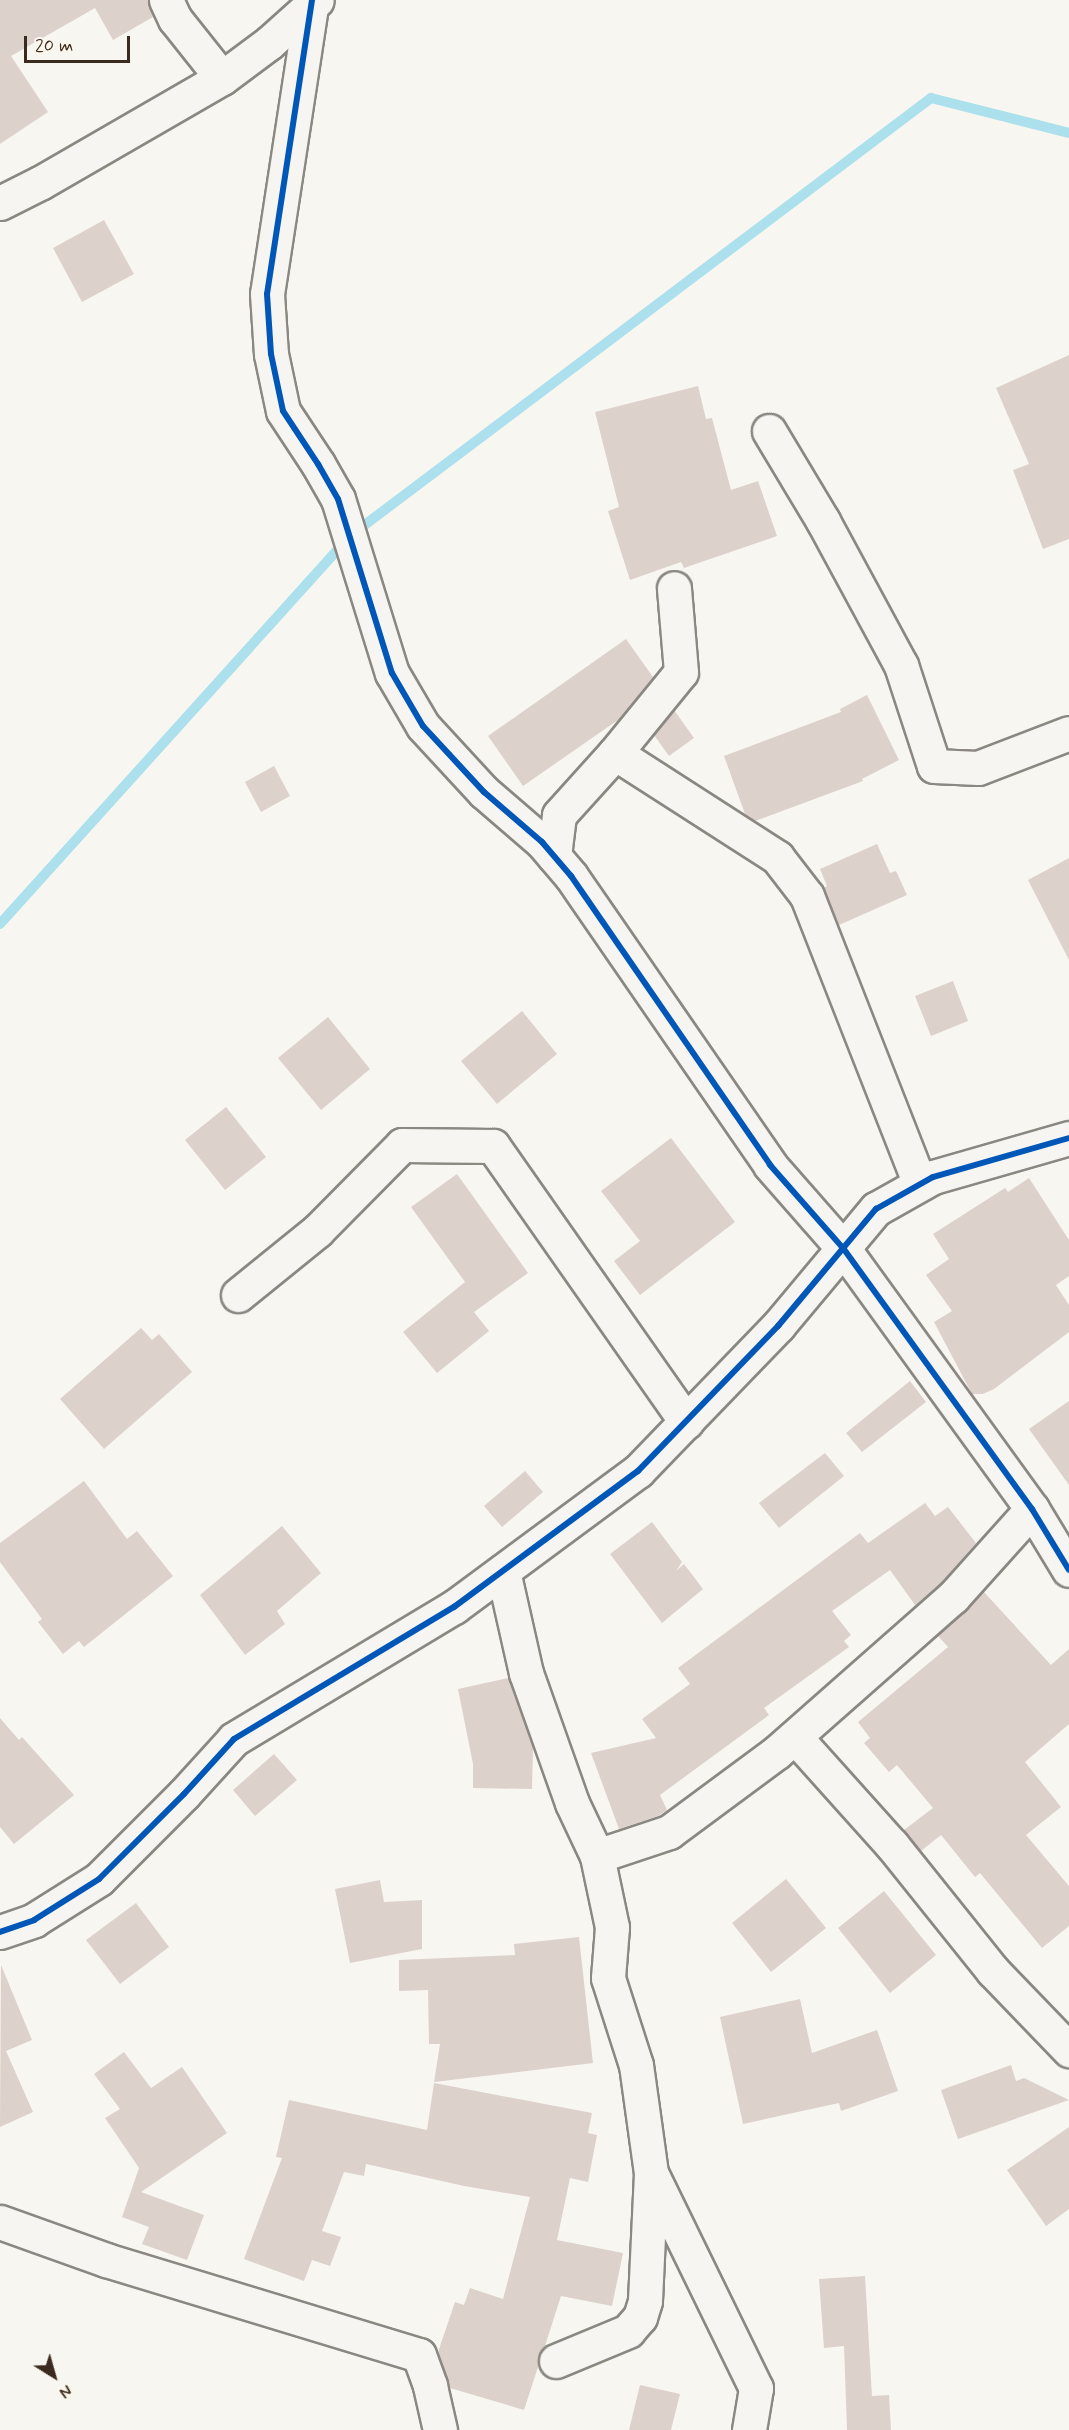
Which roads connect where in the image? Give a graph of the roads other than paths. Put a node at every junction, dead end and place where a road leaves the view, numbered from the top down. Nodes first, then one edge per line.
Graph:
1 (166, 0) edge
2 (314, 1) edge
3 (222, 78) junction
4 (0, 203) edge
5 (769, 431) dead end
6 (674, 588) dead end
7 (1069, 733) edge
8 (615, 753) junction
9 (554, 856) junction
10 (1068, 1140) edge
11 (920, 1184) junction
12 (843, 1248) junction
13 (238, 1295) dead end
14 (686, 1422) junction
15 (1032, 1509) junction
16 (1069, 1570) edge
17 (502, 1571) junction
18 (795, 1737) junction
19 (597, 1856) junction
20 (0, 1932) edge
21 (1069, 2050) edge
22 (651, 2173) junction
23 (0, 2222) edge
24 (556, 2361) dead end
25 (440, 2430) edge
26 (749, 2430) edge

1 - 3 street
2 - 3 street
2 - 9 street
3 - 4 street
5 - 7 street
6 - 8 street
8 - 9 street
8 - 11 street
9 - 12 street
10 - 11 street
11 - 12 street
12 - 14 street
12 - 15 street
13 - 14 street
14 - 17 street
15 - 16 street
15 - 18 street
17 - 19 street
17 - 20 street
18 - 19 street
18 - 21 street
19 - 22 street
22 - 24 street
22 - 26 street
23 - 25 street

